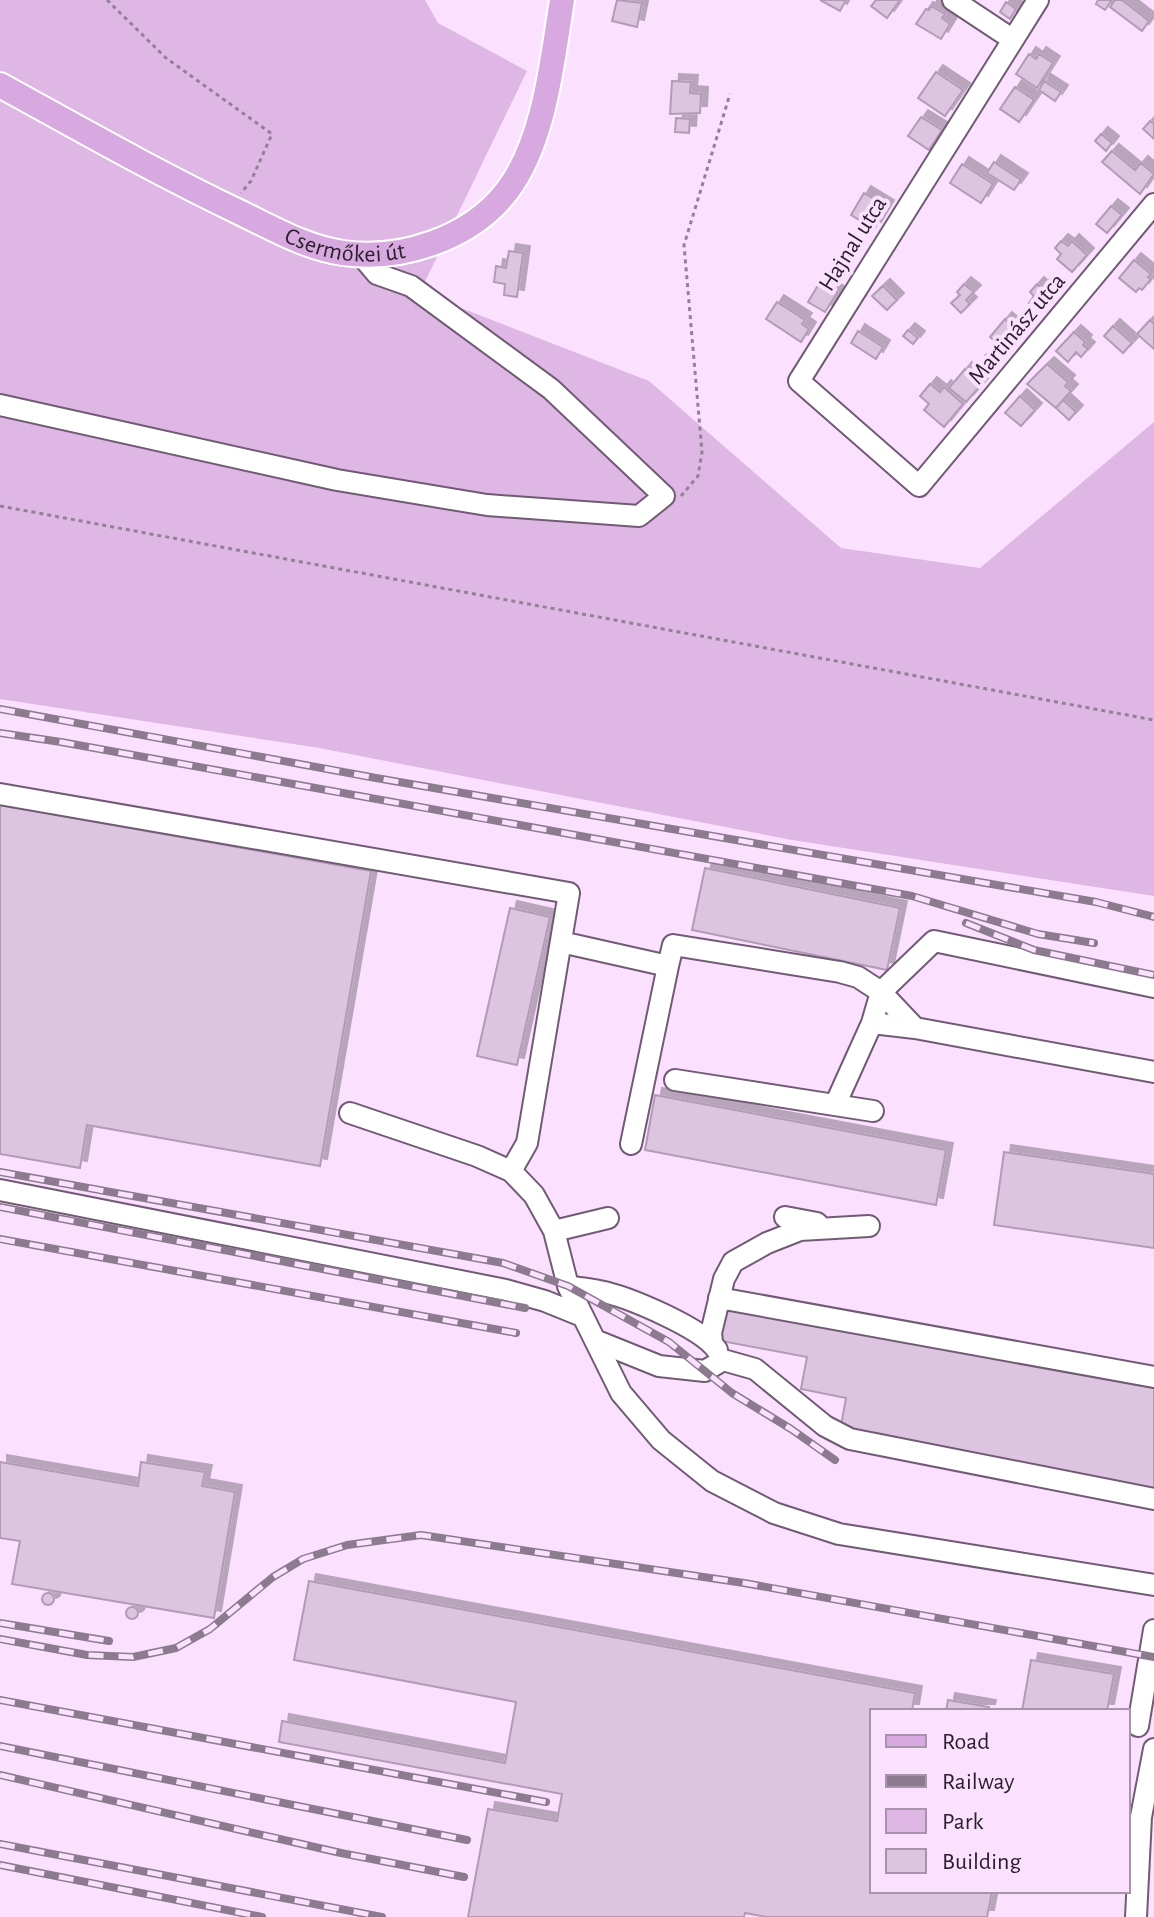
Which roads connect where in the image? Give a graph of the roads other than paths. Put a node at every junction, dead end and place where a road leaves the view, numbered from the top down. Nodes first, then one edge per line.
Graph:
1 (562, 0) edge
2 (953, 0) edge
3 (1038, 0) edge
4 (1012, 39) junction
5 (0, 85) edge
6 (1154, 204) edge
7 (361, 255) junction
8 (0, 405) edge
9 (919, 486) joint
10 (0, 794) edge
11 (561, 942) junction
12 (668, 966) junction
13 (1154, 987) edge
14 (881, 992) junction
15 (872, 1023) junction
16 (915, 1028) junction
17 (1154, 1072) edge
18 (675, 1080) dead end
19 (835, 1105) junction
20 (873, 1111) dead end
21 (350, 1113) dead end
22 (631, 1144) dead end
23 (511, 1171) junction
24 (0, 1190) edge
25 (785, 1217) dead end
26 (608, 1218) dead end
27 (869, 1226) dead end
28 (840, 1227) junction
29 (554, 1231) junction
30 (568, 1286) junction
31 (719, 1298) junction
32 (582, 1316) junction
33 (597, 1341) junction
34 (712, 1342) junction
35 (723, 1360) junction
36 (1154, 1377) edge
37 (1154, 1499) edge
38 (1154, 1585) edge
39 (1154, 1630) edge
40 (1138, 1726) dead end
41 (1154, 1749) edge
42 (1136, 1917) edge

1 - 7 main road, Csermőkei út
2 - 4 street
3 - 4 street, Hajnal utca
4 - 9 street, Hajnal utca
5 - 7 main road, Csermőkei út
6 - 9 street, Martinász utca
7 - 8 street
10 - 11 street
11 - 12 street
11 - 23 street
12 - 14 street
12 - 22 street
13 - 14 street
14 - 15 street
14 - 16 street
15 - 16 street
15 - 19 street
16 - 17 street
18 - 19 street
19 - 20 street
21 - 23 street
23 - 29 street
24 - 32 street
25 - 28 street
26 - 29 street
27 - 28 street
28 - 31 street
29 - 30 street
30 - 32 street
30 - 34 street
31 - 34 street
31 - 36 street
32 - 33 street
33 - 35 street
33 - 38 street
34 - 35 street
35 - 37 street
39 - 40 street
41 - 42 street

